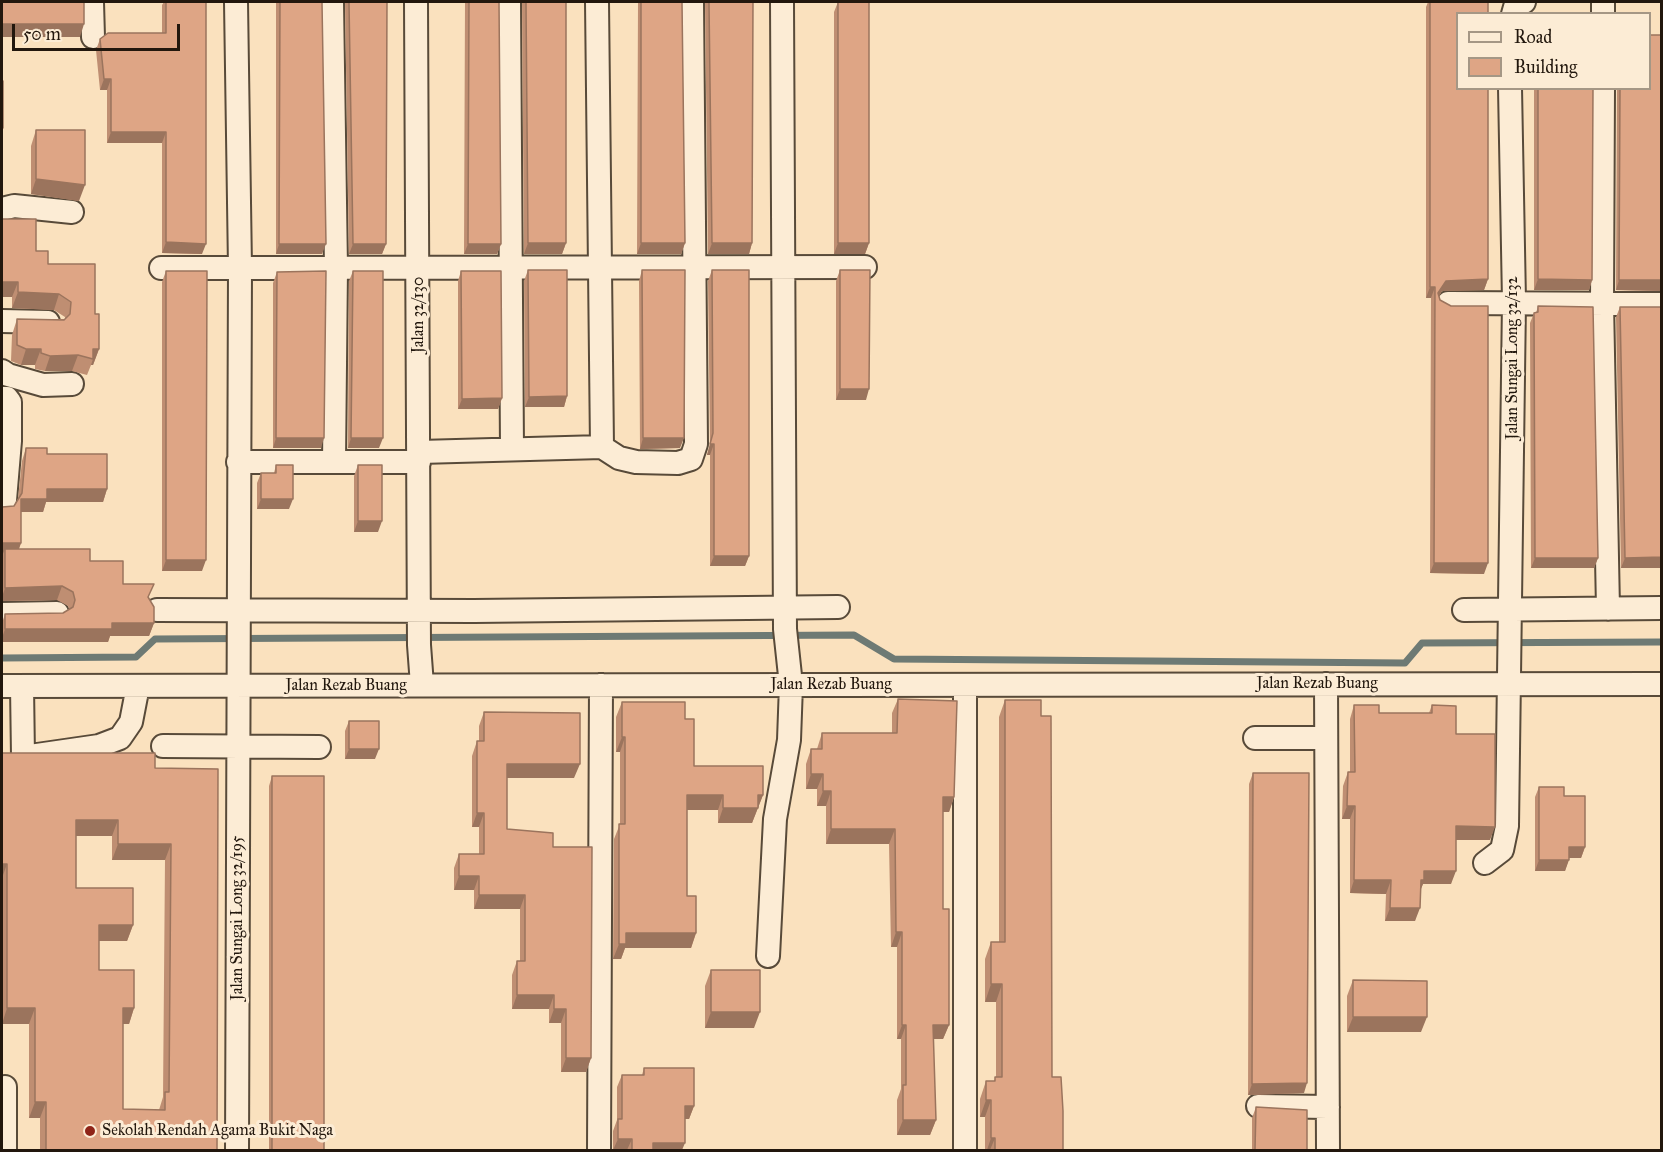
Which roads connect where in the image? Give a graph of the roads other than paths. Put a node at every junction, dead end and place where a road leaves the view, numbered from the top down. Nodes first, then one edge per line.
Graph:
1 (92, 2) edge
2 (236, 2) edge
3 (332, 2) edge
4 (416, 2) edge
5 (509, 2) edge
6 (597, 2) edge
7 (692, 2) edge
8 (782, 2) edge
9 (93, 37) dead end
10 (1510, 90) edge
11 (1603, 90) edge
12 (2, 209) edge
13 (72, 212) dead end
14 (864, 267) edge
15 (161, 268) dead end
16 (240, 268) junction
17 (336, 268) junction
18 (418, 268) junction
19 (509, 268) junction
20 (599, 268) junction
21 (695, 268) junction
22 (783, 268) junction
23 (1514, 302) junction
24 (1448, 303) edge
25 (1602, 303) junction
26 (1662, 304) edge
27 (2, 321) edge
28 (53, 323) edge
29 (2, 371) edge
30 (72, 384) dead end
31 (2, 398) edge
32 (602, 447) junction
33 (512, 448) junction
34 (419, 457) junction
35 (238, 462) junction
36 (334, 462) junction
37 (2, 507) edge
38 (838, 607) dead end
39 (1662, 608) edge
40 (1608, 609) junction
41 (157, 610) edge
42 (1464, 610) dead end
43 (57, 613) edge
44 (2, 614) edge
45 (785, 618) junction
46 (1511, 619) junction
47 (420, 628) junction
48 (239, 630) junction
49 (1326, 684) junction
50 (1508, 684) junction
51 (1662, 684) edge
52 (601, 685) junction
53 (791, 685) junction
54 (965, 685) junction
55 (12, 686) edge
56 (138, 686) junction
57 (240, 686) junction
58 (422, 686) junction
59 (1255, 738) dead end
60 (1326, 738) junction
61 (163, 746) dead end
62 (239, 746) junction
63 (319, 747) dead end
64 (12, 757) edge
65 (1485, 863) dead end
66 (768, 956) dead end
67 (5, 1087) dead end
68 (1258, 1106) edge
69 (1328, 1107) junction
70 (5, 1150) edge
71 (237, 1150) edge
72 (599, 1150) edge
73 (965, 1150) edge
74 (1328, 1150) edge

1 - 9 street
2 - 16 street, Jalan Sungai Long 32/195
3 - 17 street
4 - 18 street, Jalan 32/130
5 - 19 street
6 - 20 street
7 - 21 street
8 - 22 street
10 - 23 street, Jalan Sungai Long 32/132
11 - 25 street
12 - 13 street
14 - 22 street
15 - 16 street
16 - 17 street
16 - 35 street, Jalan Sungai Long 32/195
17 - 18 street
17 - 36 street
18 - 19 street
18 - 34 street, Jalan 32/130
19 - 20 street
19 - 33 street
20 - 21 street
20 - 32 street
21 - 22 street
21 - 32 street
22 - 45 street
23 - 24 street
23 - 25 street
23 - 46 street, Jalan Sungai Long 32/132
25 - 26 street
25 - 40 street
27 - 28 street
29 - 30 street
31 - 37 street
32 - 33 street
33 - 34 street
34 - 36 street
34 - 47 street, Jalan 32/130
35 - 36 street
35 - 48 street, Jalan Sungai Long 32/195
38 - 45 street
39 - 40 street
40 - 46 street
41 - 48 street
42 - 46 street
43 - 44 street
45 - 47 street
45 - 53 street
46 - 50 street, Jalan Sungai Long 32/132
47 - 48 street
47 - 58 street, Jalan 32/130
48 - 57 street, Jalan Sungai Long 32/195
49 - 50 street, Jalan Rezab Buang
49 - 54 street, Jalan Rezab Buang
49 - 60 street
50 - 51 street, Jalan Rezab Buang
50 - 65 street, Jalan Sungai Long 32/132
52 - 53 street, Jalan Rezab Buang
52 - 58 street, Jalan Rezab Buang
52 - 72 street
53 - 54 street, Jalan Rezab Buang
53 - 66 street
54 - 73 street
55 - 56 street, Jalan Rezab Buang
55 - 64 street
56 - 57 street, Jalan Rezab Buang
56 - 64 street
57 - 58 street, Jalan Rezab Buang
57 - 62 street, Jalan Sungai Long 32/195
59 - 60 street
60 - 69 street
61 - 62 street
62 - 63 street
62 - 71 street, Jalan Sungai Long 32/195
67 - 70 street
68 - 69 street
69 - 74 street

